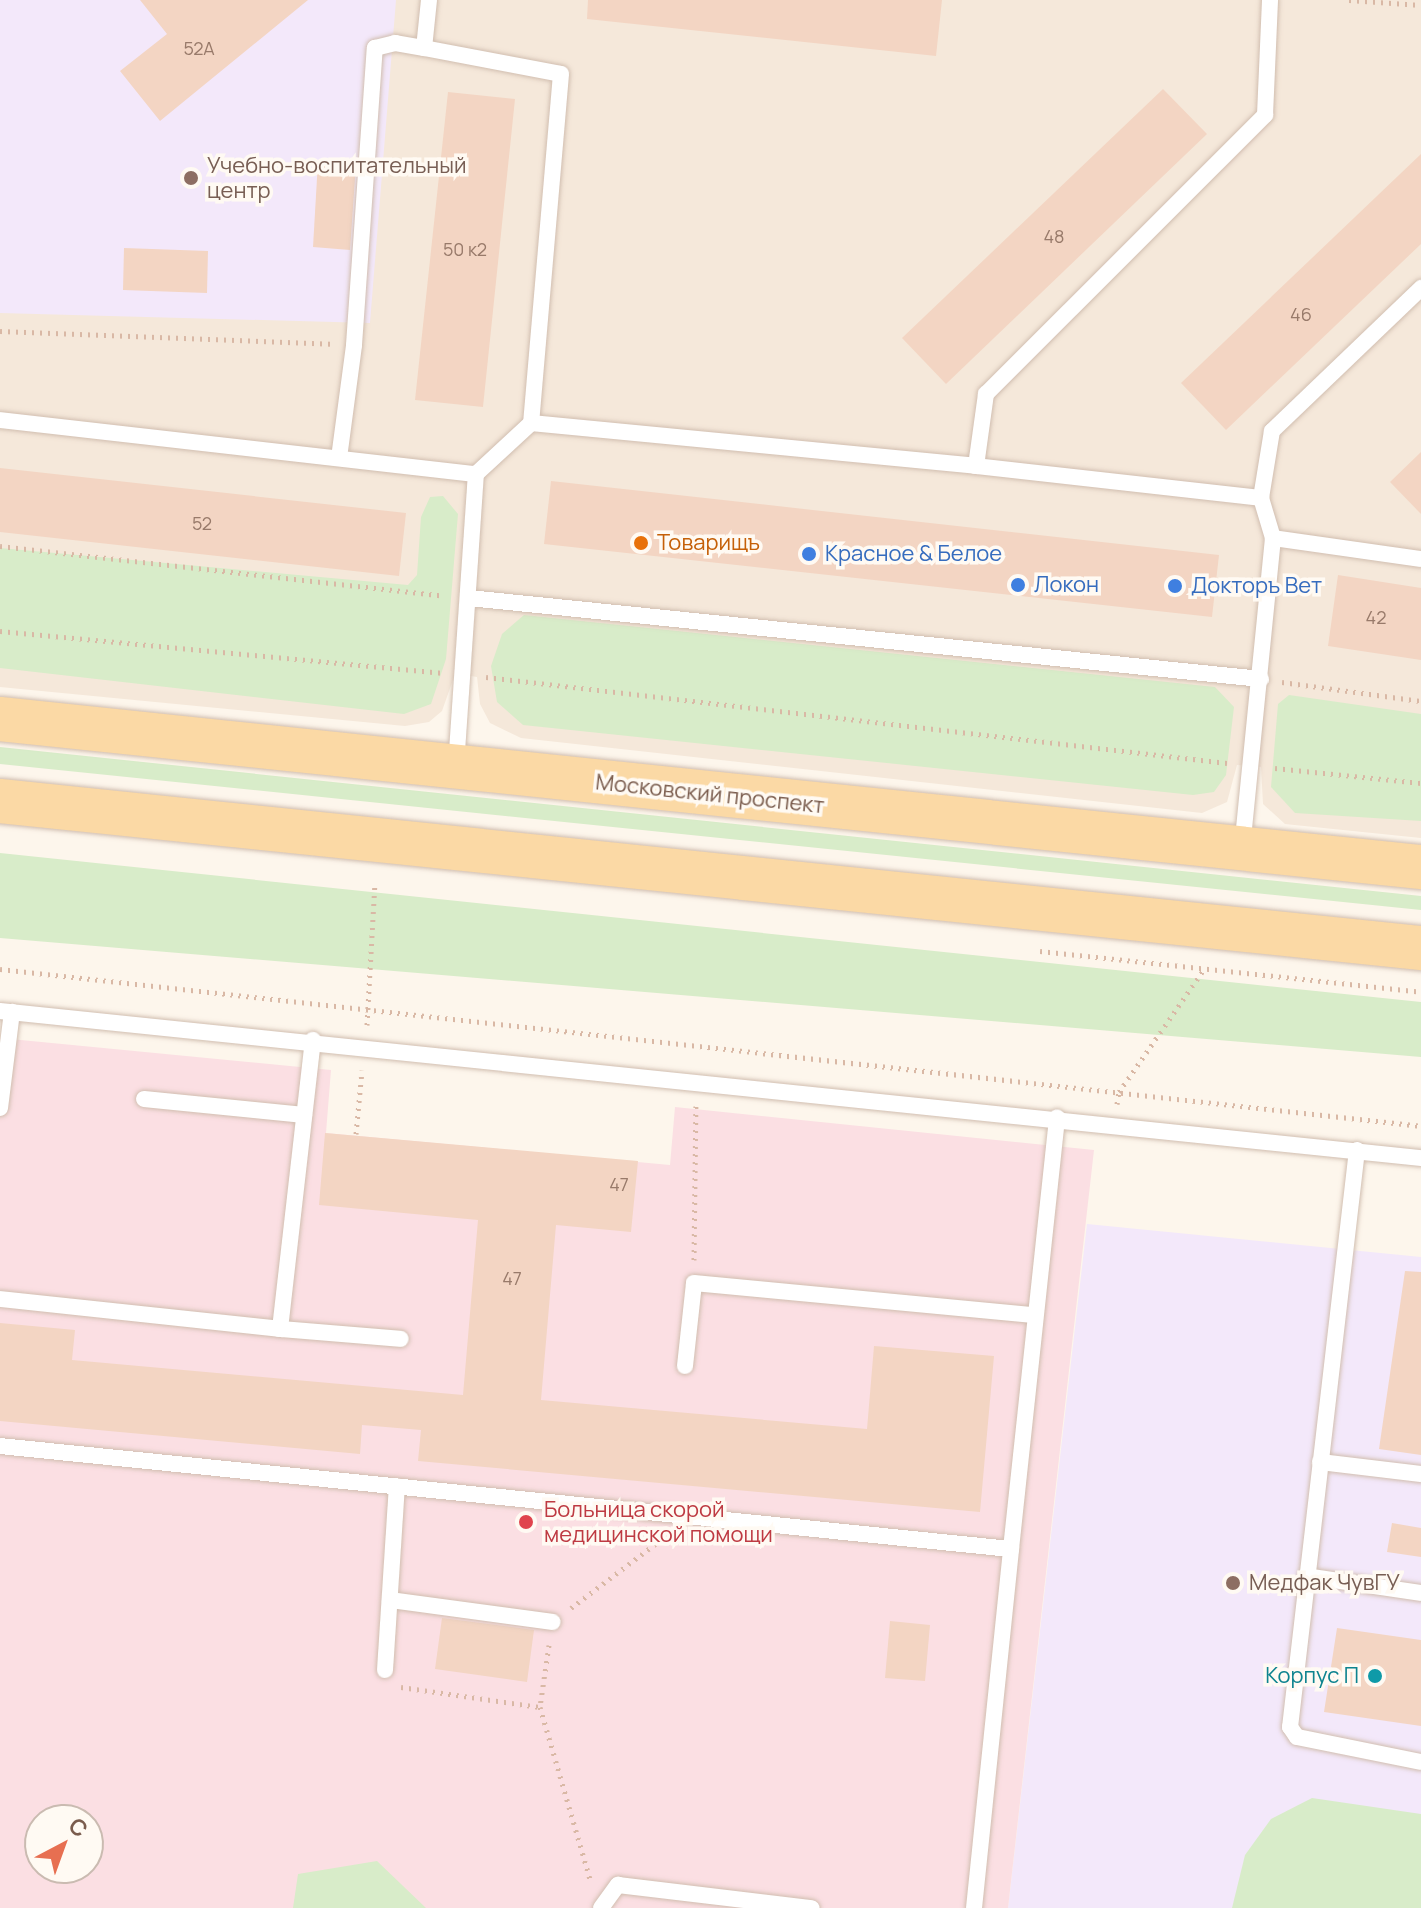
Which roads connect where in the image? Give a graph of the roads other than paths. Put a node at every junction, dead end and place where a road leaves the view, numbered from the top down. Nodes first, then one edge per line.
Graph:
1 (429, 0) edge
2 (1270, 0) edge
3 (424, 48) junction
4 (1421, 288) edge
5 (0, 420) edge
6 (531, 423) junction
7 (339, 458) junction
8 (976, 466) junction
9 (476, 474) junction
10 (1261, 498) junction
11 (1273, 538) junction
12 (1421, 559) edge
13 (469, 598) junction
14 (1261, 679) junction
15 (0, 719) edge
16 (456, 767) junction
17 (0, 801) edge
18 (1241, 849) junction
19 (1421, 867) edge
20 (1421, 948) edge
21 (6, 1012) edge
22 (313, 1040) junction
23 (144, 1099) dead end
24 (0, 1108) edge
25 (304, 1115) junction
26 (1057, 1117) junction
27 (1357, 1150) junction
28 (1421, 1158) edge
29 (0, 1299) edge
30 (1033, 1315) junction
31 (280, 1329) junction
32 (401, 1339) dead end
33 (685, 1366) dead end
34 (0, 1446) edge
35 (1320, 1462) junction
36 (1421, 1474) edge
37 (397, 1486) junction
38 (1011, 1549) junction
39 (1306, 1576) junction
40 (1421, 1593) edge
41 (390, 1600) junction
42 (553, 1622) road end
43 (385, 1670) road end
44 (1421, 1762) edge
45 (601, 1904) edge
46 (812, 1908) edge
47 (974, 1908) edge

1 - 3 lane
2 - 8 lane
3 - 6 lane
3 - 7 lane
4 - 10 lane
5 - 7 lane
6 - 8 lane
6 - 9 lane
7 - 9 lane
8 - 10 lane
9 - 13 lane
10 - 11 lane
11 - 12 lane
11 - 14 lane
13 - 14 lane
13 - 16 lane
14 - 18 lane
15 - 16 main road, Московский проспект
16 - 18 main road, Московский проспект
17 - 20 main road
18 - 19 main road, Московский проспект
21 - 22 lane
21 - 24 lane
22 - 25 lane
22 - 26 lane
23 - 25 lane
25 - 31 lane
26 - 27 lane
26 - 30 lane
27 - 28 lane
27 - 35 lane
29 - 31 lane
30 - 33 lane
30 - 38 lane
31 - 32 lane
34 - 37 lane
35 - 36 lane
35 - 39 lane
37 - 38 lane
37 - 41 lane
38 - 47 lane
39 - 40 lane
39 - 44 lane
41 - 42 lane
41 - 43 lane
45 - 46 lane

